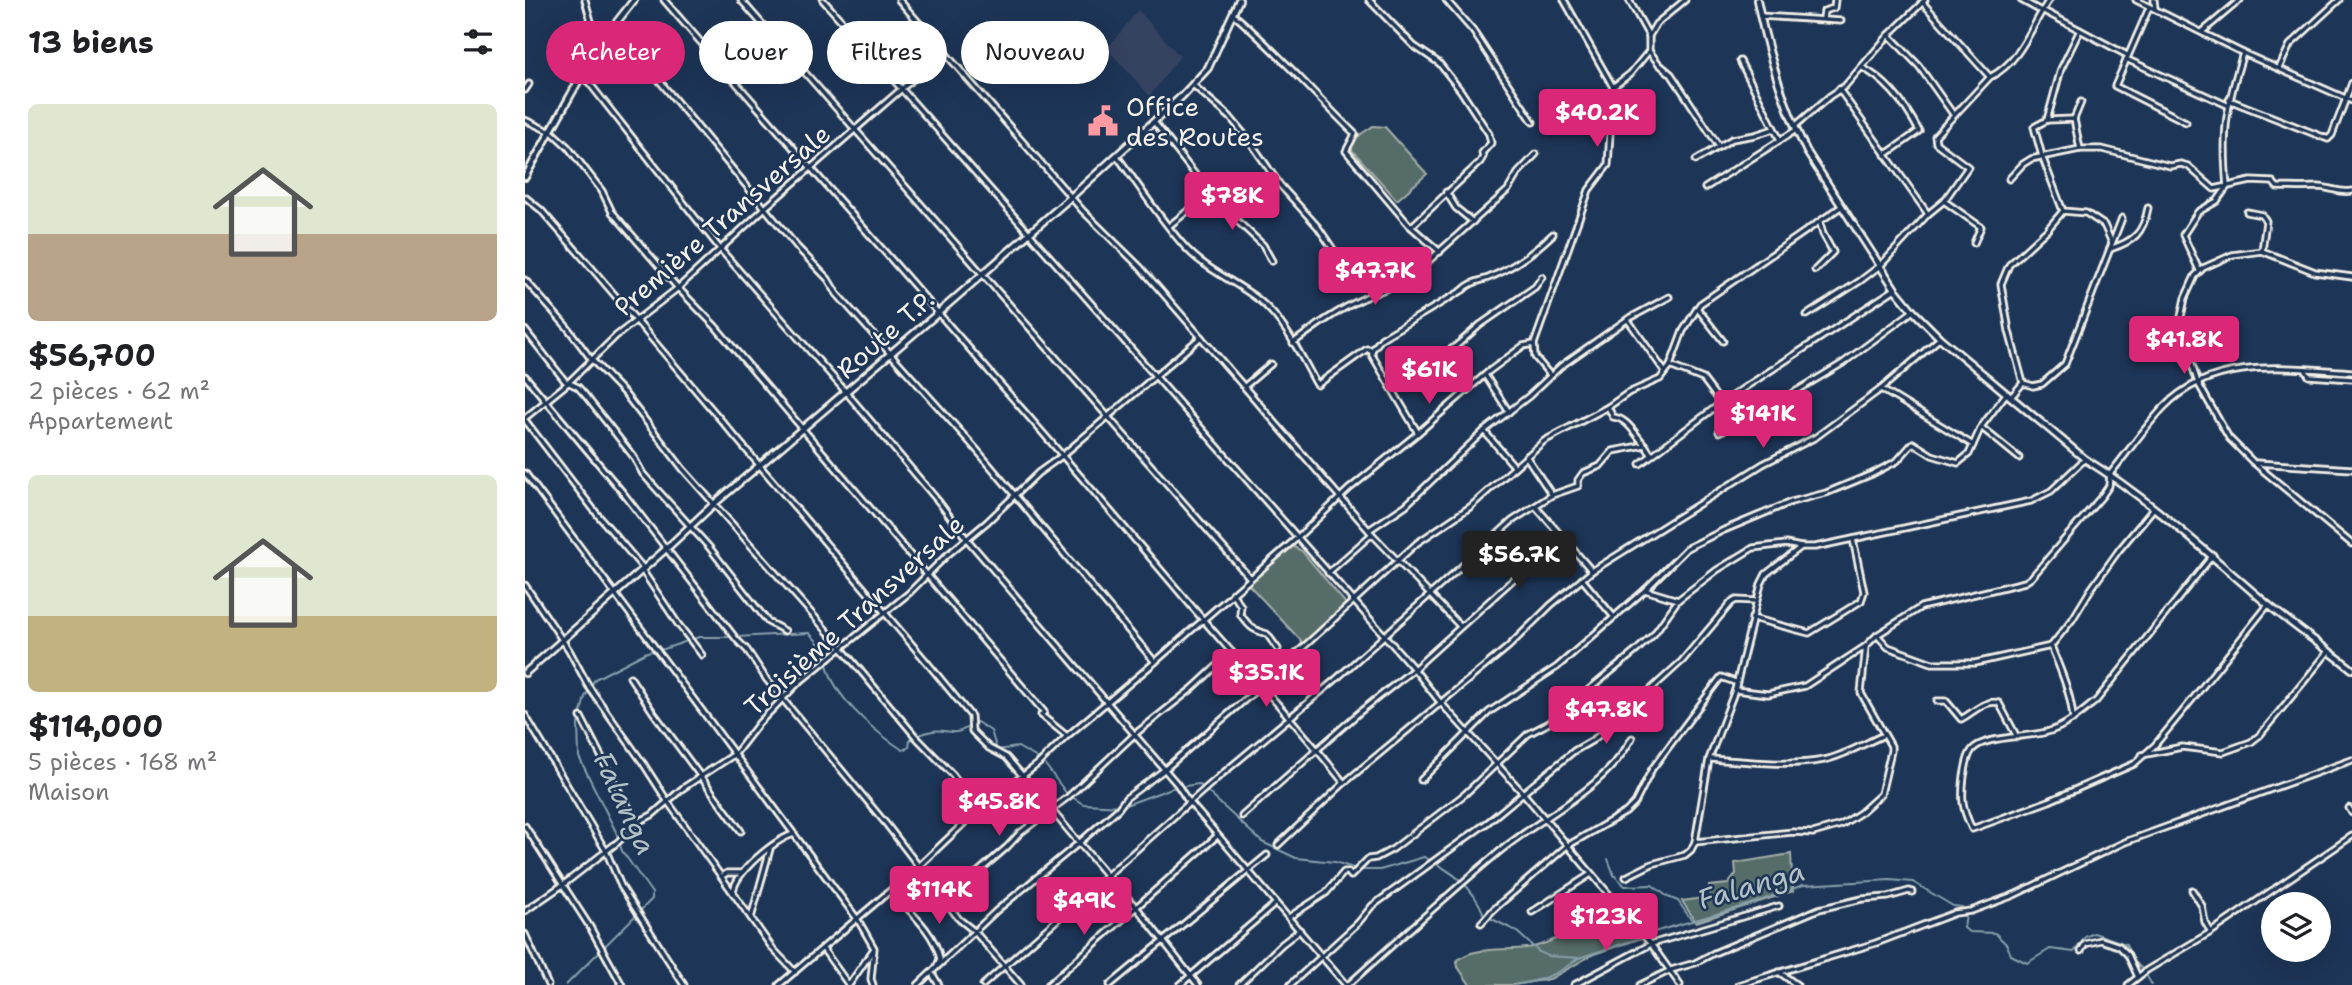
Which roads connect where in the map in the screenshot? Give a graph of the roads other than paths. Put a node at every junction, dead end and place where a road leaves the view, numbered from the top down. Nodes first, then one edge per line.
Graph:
1 (585, 0) edge
2 (634, 0) edge
3 (664, 0) edge
4 (741, 0) edge
5 (824, 0) edge
6 (899, 0) edge
7 (1239, 0) edge
8 (1369, 0) edge
9 (1446, 0) edge
10 (1564, 0) edge
11 (1629, 0) edge
12 (1685, 0) edge
13 (1757, 0) edge
14 (1835, 0) edge
15 (2021, 0) edge
16 (2049, 0) edge
17 (2154, 0) edge
18 (2240, 0) edge
19 (2339, 0) edge
20 (1924, 1) edge
21 (2139, 1) edge
22 (2149, 8) junction
23 (2155, 9) junction
24 (2042, 10) junction
25 (1233, 14) junction
26 (1760, 16) junction
27 (1823, 19) junction
28 (591, 21) edge
29 (618, 21) edge
30 (918, 21) edge
31 (1841, 21) dead end
32 (2080, 30) junction
33 (2202, 32) junction
34 (1889, 35) junction
35 (1649, 36) junction
36 (1649, 51) junction
37 (2243, 53) junction
38 (947, 54) edge
39 (2126, 57) junction
40 (1740, 61) dead end
41 (1861, 68) junction
42 (2279, 69) junction
43 (1990, 76) junction
44 (2352, 83) edge
45 (529, 84) dead end
46 (575, 84) edge
47 (590, 84) edge
48 (663, 84) edge
49 (908, 84) edge
50 (1193, 85) junction
51 (1613, 87) junction
52 (902, 89) junction
53 (1839, 89) junction
54 (525, 90) edge
55 (2346, 98) junction
56 (2352, 101) edge
57 (2081, 102) dead end
58 (2228, 102) junction
59 (1953, 114) junction
60 (2074, 119) junction
61 (525, 120) edge
62 (2047, 120) junction
63 (1153, 122) junction
64 (1533, 122) dead end
65 (2186, 122) dead end
66 (1796, 128) junction
67 (1774, 129) junction
68 (855, 130) junction
69 (550, 131) junction
70 (1780, 141) junction
71 (1718, 145) junction
72 (2080, 149) junction
73 (1536, 154) dead end
74 (1885, 155) junction
75 (1117, 156) junction
76 (2042, 156) junction
77 (1696, 160) dead end
78 (811, 169) junction
79 (525, 177) edge
80 (2009, 179) dead end
81 (2227, 187) junction
82 (1705, 188) dead end
83 (2352, 191) edge
84 (1445, 192) junction
85 (1210, 193) junction
86 (525, 197) edge
87 (1071, 197) junction
88 (1944, 201) junction
89 (1842, 206) junction
90 (766, 207) junction
91 (2148, 208) dead end
92 (2063, 211) junction
93 (2247, 212) dead end
94 (1928, 214) junction
95 (2122, 218) dead end
96 (1473, 222) junction
97 (1820, 223) junction
98 (1169, 226) junction
99 (1412, 226) junction
100 (1029, 233) junction
101 (1553, 234) dead end
102 (1974, 243) dead end
103 (2112, 243) junction
104 (2110, 249) junction
105 (721, 250) junction
106 (2262, 251) junction
107 (1440, 252) junction
108 (1272, 261) dead end
109 (1341, 261) dead end
110 (1881, 265) junction
111 (1815, 270) dead end
112 (2199, 271) junction
113 (983, 274) junction
114 (1542, 277) dead end
115 (2352, 277) edge
116 (525, 280) edge
117 (678, 288) junction
118 (1895, 289) junction
119 (1669, 297) dead end
120 (1697, 307) junction
121 (1913, 311) junction
122 (937, 314) junction
123 (1808, 315) dead end
124 (1628, 319) junction
125 (636, 320) junction
126 (525, 330) edge
127 (1201, 337) junction
128 (1940, 338) junction
129 (1723, 341) dead end
130 (1293, 343) junction
131 (1534, 344) junction
132 (1372, 349) junction
133 (891, 354) junction
134 (591, 359) junction
135 (1271, 364) dead end
136 (1670, 366) junction
137 (2305, 369) junction
138 (1665, 372) junction
139 (2352, 372) edge
140 (1485, 374) junction
141 (1550, 374) junction
142 (525, 376) edge
143 (1155, 376) junction
144 (2352, 379) edge
145 (568, 383) junction
146 (2023, 383) junction
147 (2198, 383) junction
148 (1245, 386) junction
149 (1391, 387) junction
150 (1881, 389) junction
151 (846, 392) junction
152 (2008, 396) junction
153 (544, 401) junction
154 (1721, 403) junction
155 (1608, 407) junction
156 (1510, 412) junction
157 (1108, 416) junction
158 (525, 419) edge
159 (1980, 427) junction
160 (803, 429) junction
161 (1484, 430) junction
162 (1719, 432) dead end
163 (1418, 433) junction
164 (1973, 444) junction
165 (1645, 445) junction
166 (1651, 454) junction
167 (1063, 455) junction
168 (1526, 456) junction
169 (2019, 458) dead end
170 (2085, 459) junction
171 (2253, 462) junction
172 (1640, 464) dead end
173 (759, 466) junction
174 (1514, 467) junction
175 (2352, 469) edge
176 (525, 473) edge
177 (2110, 474) junction
178 (1552, 495) junction
179 (1015, 497) junction
180 (1340, 497) junction
181 (714, 504) junction
182 (1536, 506) junction
183 (2154, 508) junction
184 (690, 526) junction
185 (1370, 532) junction
186 (1559, 534) junction
187 (965, 538) junction
188 (1297, 538) junction
189 (1853, 539) junction
190 (2352, 544) edge
191 (1801, 547) junction
192 (666, 549) junction
193 (2213, 555) junction
194 (1396, 561) junction
195 (642, 569) junction
196 (1592, 571) junction
197 (1328, 573) junction
198 (926, 575) junction
199 (1250, 578) junction
200 (1582, 579) junction
201 (525, 584) edge
202 (1645, 590) junction
203 (1232, 593) junction
204 (615, 594) junction
205 (1429, 594) junction
206 (1678, 600) junction
207 (1756, 601) junction
208 (1353, 602) junction
209 (2268, 604) junction
210 (883, 612) junction
211 (1613, 616) junction
212 (1752, 618) junction
213 (1203, 620) junction
214 (1459, 626) junction
215 (785, 631) dead end
216 (1877, 635) junction
217 (1384, 637) junction
218 (563, 640) junction
219 (1866, 646) junction
220 (2051, 646) junction
221 (842, 649) junction
222 (1278, 649) dead end
223 (2329, 651) junction
224 (1232, 652) junction
225 (702, 655) dead end
226 (1155, 662) junction
227 (1414, 668) junction
228 (2352, 669) edge
229 (525, 673) edge
230 (630, 677) dead end
231 (1735, 682) junction
232 (1262, 685) junction
233 (1735, 690) junction
234 (784, 699) junction
235 (1937, 701) dead end
236 (1107, 702) junction
237 (1440, 702) junction
238 (525, 715) edge
239 (581, 717) dead end
240 (1289, 718) junction
241 (2073, 720) junction
242 (1135, 734) junction
243 (1469, 734) junction
244 (1884, 735) junction
245 (1067, 736) junction
246 (2017, 737) junction
247 (1632, 738) dead end
248 (1319, 750) junction
249 (735, 754) junction
250 (2142, 755) junction
251 (1709, 758) junction
252 (2352, 760) edge
253 (1496, 764) junction
254 (1164, 770) junction
255 (1021, 774) junction
256 (701, 777) junction
257 (1421, 780) dead end
258 (1344, 783) junction
259 (1524, 794) junction
260 (668, 802) junction
261 (1191, 804) junction
262 (2349, 808) dead end
263 (979, 809) junction
264 (1051, 809) junction
265 (2352, 813) edge
266 (1243, 817) dead end
267 (1545, 819) junction
268 (638, 822) junction
269 (525, 826) edge
270 (741, 831) dead end
271 (794, 834) junction
272 (1217, 835) junction
273 (2352, 836) edge
274 (1080, 842) junction
275 (1695, 842) junction
276 (1278, 845) dead end
277 (1567, 846) junction
278 (771, 848) junction
279 (605, 851) junction
280 (1267, 855) dead end
281 (918, 867) junction
282 (1247, 869) junction
283 (742, 873) junction
284 (1591, 874) junction
285 (722, 876) junction
286 (1108, 877) junction
287 (1626, 877) dead end
288 (564, 884) junction
289 (2192, 890) dead end
290 (891, 891) junction
291 (1912, 892) dead end
292 (733, 893) junction
293 (945, 901) junction
294 (1275, 904) junction
295 (1779, 906) dead end
296 (1137, 908) junction
297 (525, 911) edge
298 (1532, 912) dead end
299 (751, 918) junction
300 (1288, 918) junction
301 (858, 920) junction
302 (1481, 923) dead end
303 (1300, 930) junction
304 (974, 931) junction
305 (2211, 932) junction
306 (525, 934) edge
307 (1163, 941) junction
308 (1649, 942) junction
309 (874, 948) junction
310 (823, 949) junction
311 (2081, 951) dead end
312 (1321, 955) junction
313 (1004, 964) junction
314 (1671, 970) junction
315 (795, 972) junction
316 (1779, 972) junction
317 (932, 975) junction
318 (1190, 976) junction
319 (2139, 976) junction
320 (548, 985) edge
321 (622, 985) edge
322 (684, 985) edge
323 (779, 985) edge
324 (849, 985) edge
325 (873, 985) edge
326 (918, 985) edge
327 (939, 985) edge
328 (983, 985) edge
329 (1021, 985) edge
330 (1048, 985) edge
331 (1110, 985) edge
332 (1180, 985) edge
333 (1198, 985) edge
334 (1239, 985) edge
335 (1290, 985) edge
336 (1347, 985) edge
337 (1574, 985) edge
338 (1640, 985) edge
339 (1680, 985) edge
340 (1738, 985) edge
341 (1797, 985) edge
342 (2128, 985) edge

1 - 28 street
2 - 29 street
3 - 78 street
4 - 68 street
5 - 52 street
6 - 30 street
7 - 25 street, Route T.P.
8 - 84 street
9 - 64 street
10 - 51 street
11 - 35 street
12 - 35 street
13 - 26 street
14 - 27 street
15 - 24 street
16 - 24 street
17 - 23 street
18 - 33 street
19 - 42 street
20 - 34 street
20 - 43 street
21 - 22 street
22 - 23 street
22 - 39 street
23 - 33 street
24 - 32 street
24 - 43 street
25 - 50 street, Route T.P.
25 - 99 street
26 - 27 street
26 - 66 street
27 - 31 street
32 - 39 street
32 - 62 street
33 - 37 street
34 - 41 street
34 - 59 street
35 - 36 street
36 - 51 street
36 - 71 street
37 - 42 street
37 - 58 street
38 - 87 street
39 - 58 street
39 - 65 street
40 - 67 street
41 - 53 street
41 - 74 street
42 - 55 street
43 - 59 street
44 - 55 street
45 - 54 street
46 - 69 street
47 - 105 street
48 - 90 street
49 - 52 street, Première Transversale
50 - 63 street, Route T.P.
50 - 109 street
51 - 131 street
52 - 68 street, Première Transversale
52 - 100 street
53 - 66 street
53 - 74 street
55 - 56 street
55 - 58 street
57 - 60 street
58 - 81 street
59 - 88 street
60 - 62 street
60 - 72 street
61 - 69 street
62 - 76 street
63 - 75 street, Route T.P.
63 - 85 street
66 - 70 street
66 - 89 street
67 - 70 street
67 - 71 street
68 - 78 street, Première Transversale
68 - 113 street
69 - 79 street
69 - 117 street
70 - 82 street
71 - 77 street
72 - 76 street
72 - 81 street
73 - 96 street
74 - 94 street
75 - 87 street, Route T.P.
75 - 98 street
76 - 80 street
76 - 92 street
78 - 90 street, Première Transversale
78 - 122 street
81 - 83 street
81 - 112 street
84 - 96 street
84 - 99 street
85 - 98 street
85 - 108 street
86 - 125 street
87 - 100 street, Route T.P.
87 - 127 street
88 - 94 street
88 - 102 street
89 - 97 street
89 - 110 street
90 - 105 street, Première Transversale
90 - 133 street
91 - 104 street
92 - 103 street
92 - 146 street
93 - 106 street
94 - 110 street
95 - 103 street
96 - 107 street
97 - 111 street
97 - 120 street
98 - 130 street
99 - 107 street
100 - 113 street, Route T.P.
100 - 143 street
101 - 132 street
103 - 104 street
104 - 146 street
105 - 117 street, Première Transversale
105 - 151 street
106 - 112 street
106 - 115 street
107 - 130 street
110 - 118 street
110 - 123 street
112 - 147 street
113 - 122 street, Route T.P.
113 - 157 street
114 - 149 street
116 - 134 street
117 - 125 street, Première Transversale
117 - 160 street
118 - 121 street
118 - 154 street
119 - 124 street
120 - 129 street
120 - 136 street
121 - 128 street
121 - 162 street
122 - 133 street, Route T.P.
122 - 167 street
124 - 138 street
124 - 141 street
125 - 134 street, Première Transversale
125 - 173 street
126 - 145 street
127 - 143 street, Troisième Transversale
127 - 148 street
128 - 150 street
128 - 152 street
130 - 132 street
131 - 140 street
131 - 141 street
132 - 149 street
133 - 151 street, Route T.P.
133 - 179 street
134 - 145 street, Première Transversale
134 - 181 street
135 - 148 street
136 - 138 street
136 - 154 street
137 - 139 street
137 - 144 street
137 - 147 street
138 - 155 street
140 - 156 street
140 - 163 street
141 - 156 street
142 - 153 street
143 - 157 street, Troisième Transversale
143 - 188 street
145 - 153 street, Première Transversale
145 - 184 street
146 - 152 street
147 - 171 street
147 - 177 street
148 - 180 street
149 - 163 street
150 - 164 street
150 - 196 street
151 - 160 street, Route T.P.
151 - 187 street
152 - 159 street
152 - 170 street
153 - 158 street, Première Transversale
153 - 192 street
154 - 166 street
155 - 165 street
155 - 168 street
156 - 161 street
157 - 167 street, Troisième Transversale
157 - 199 street
158 - 195 street
159 - 164 street
159 - 169 street
160 - 173 street, Route T.P.
160 - 198 street
161 - 174 street
161 - 185 street
163 - 180 street
164 - 202 street
165 - 166 street
165 - 178 street
166 - 172 street
167 - 179 street, Troisième Transversale
167 - 213 street
168 - 174 street
168 - 178 street
170 - 177 street
170 - 189 street
171 - 175 street
171 - 190 street
173 - 181 street, Route T.P.
173 - 210 street
174 - 194 street
176 - 204 street
177 - 183 street
177 - 216 street
178 - 182 street
179 - 187 street, Troisième Transversale
179 - 226 street
180 - 185 street
180 - 188 street
181 - 184 street, Route T.P.
181 - 221 street
182 - 186 street
182 - 205 street
183 - 193 street
183 - 220 street
184 - 192 street, Route T.P.
184 - 215 street
185 - 194 street
185 - 197 street
186 - 196 street
186 - 214 street
187 - 198 street, Troisième Transversale
187 - 236 street
188 - 197 street
188 - 199 street
189 - 191 street
189 - 212 street
191 - 206 street
191 - 207 street
192 - 195 street, Route T.P.
192 - 234 street
193 - 209 street
193 - 241 street
194 - 205 street
194 - 208 street
195 - 204 street, Route T.P.
195 - 225 street
196 - 200 street
197 - 208 street
198 - 210 street, Troisième Transversale
198 - 245 street
199 - 203 street
200 - 211 street
200 - 237 street
201 - 218 street
202 - 206 street
202 - 211 street
203 - 213 street
203 - 222 street
204 - 218 street, Route T.P.
204 - 249 street
205 - 214 street
205 - 217 street
206 - 253 street
207 - 212 street
207 - 259 street
208 - 217 street
208 - 232 street
209 - 223 street
209 - 250 street
210 - 221 street, Troisième Transversale
210 - 255 street
211 - 243 street
212 - 231 street
213 - 224 street
213 - 226 street
214 - 227 street
216 - 219 street
216 - 220 street
217 - 227 street
217 - 240 street
218 - 229 street, Route T.P.
218 - 260 street
219 - 233 street
219 - 244 street
220 - 241 street
221 - 234 street, Troisième Transversale
221 - 263 street
223 - 228 street
223 - 250 street
224 - 232 street
224 - 242 street
226 - 236 street
227 - 237 street
227 - 248 street
230 - 256 street
231 - 233 street
231 - 277 street
232 - 240 street
232 - 254 street
233 - 251 street
234 - 249 street, Troisième Transversale
234 - 281 street
235 - 246 street
236 - 242 street
236 - 245 street
237 - 243 street
237 - 258 street
238 - 279 street
239 - 268 street
240 - 248 street
240 - 261 street
241 - 246 street
242 - 254 street
242 - 264 street
243 - 253 street
243 - 257 street
244 - 251 street
244 - 275 street
245 - 255 street
246 - 250 street
247 - 267 street
248 - 258 street
248 - 266 street
249 - 256 street, Troisième Transversale
249 - 271 street
251 - 275 street
252 - 316 street
253 - 259 street
253 - 300 street
254 - 261 street
254 - 274 street
255 - 263 street
255 - 264 street
256 - 260 street, Troisième Transversale
256 - 270 street
258 - 276 street
259 - 267 street
259 - 312 street
260 - 268 street, Troisième Transversale
260 - 285 street
261 - 272 street
261 - 286 street
262 - 265 street
263 - 281 street
264 - 274 street
264 - 293 street
267 - 277 street
267 - 336 street
268 - 279 street, Troisième Transversale
269 - 288 street
271 - 278 street
271 - 301 street
272 - 282 street
272 - 296 street
273 - 305 street
274 - 286 street
274 - 304 street
275 - 287 street
277 - 284 street
277 - 302 street
278 - 283 street
278 - 299 street
279 - 288 street, Troisième Transversale
279 - 322 street
280 - 282 street
281 - 290 street
281 - 293 street
282 - 294 street
282 - 307 street
283 - 285 street
283 - 292 street
284 - 298 street
284 - 308 street
285 - 292 street
286 - 296 street
286 - 313 street
288 - 297 street, Troisième Transversale
288 - 321 street
289 - 305 street
290 - 301 street
290 - 317 street
291 - 314 street
292 - 299 street
293 - 304 street
294 - 300 street
294 - 318 street
295 - 308 street
296 - 307 street
296 - 330 street
299 - 315 street
300 - 303 street
301 - 309 street
301 - 310 street
303 - 312 street
303 - 334 street
304 - 313 street
304 - 317 street
305 - 319 street
306 - 320 street
307 - 318 street
307 - 331 street
308 - 314 street
308 - 337 street
309 - 324 street
309 - 325 street
310 - 315 street
310 - 324 street
311 - 319 street
312 - 335 street
312 - 336 street
313 - 328 street
313 - 329 street
314 - 338 street
314 - 339 street
315 - 323 street
316 - 340 street
316 - 341 street
317 - 326 street
317 - 327 street
318 - 332 street
318 - 333 street
319 - 342 street

